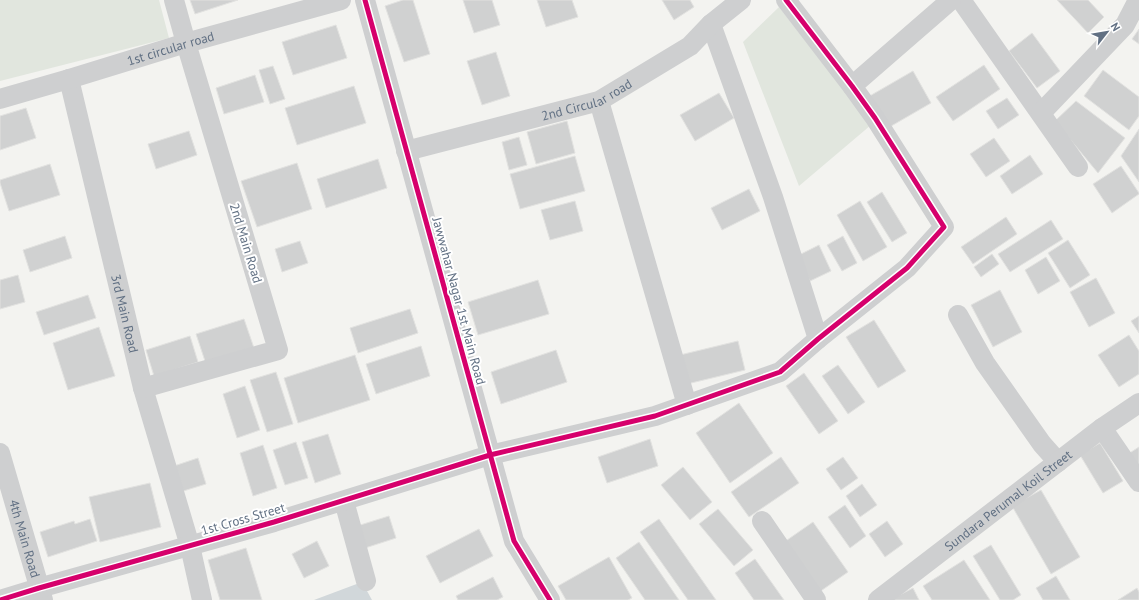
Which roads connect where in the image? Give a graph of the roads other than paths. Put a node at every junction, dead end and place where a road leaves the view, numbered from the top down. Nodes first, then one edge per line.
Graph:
1 (174, 0) edge
2 (342, 0) edge
3 (365, 0) edge
4 (741, 0) edge
5 (786, 0) edge
6 (951, 0) edge
7 (961, 0) edge
8 (1138, 0) edge
9 (711, 24) junction
10 (186, 43) junction
11 (69, 79) junction
12 (852, 86) junction
13 (0, 99) edge
14 (599, 101) junction
15 (1041, 113) junction
16 (406, 151) junction
17 (1078, 167) dead end
18 (958, 315) dead end
19 (818, 339) junction
20 (143, 388) junction
21 (1139, 403) edge
22 (687, 405) junction
23 (1102, 428) junction
24 (0, 453) edge
25 (490, 455) junction
26 (1058, 462) junction
27 (1139, 482) edge
28 (344, 501) junction
29 (762, 521) dead end
30 (190, 546) junction
31 (366, 581) dead end
32 (41, 594) edge
33 (0, 600) edge
34 (202, 600) edge
35 (550, 600) edge
36 (816, 600) edge
37 (878, 600) edge

1 - 10 street, 2nd Main Road
2 - 10 street, 1st circular road
3 - 16 street, Jawwahar Nagar 1st Main Road
4 - 9 street, 2nd Circular road
5 - 12 street
6 - 12 street
7 - 15 street
8 - 15 street
9 - 14 street, 2nd Circular road
9 - 19 street
10 - 11 street, 1st circular road
10 - 20 street, 2nd Main Road
11 - 13 street, 1st circular road
11 - 20 street, 3rd Main Road
12 - 19 street, 1st Cross Street
14 - 16 street, 2nd Circular road
14 - 22 street
15 - 17 street
16 - 25 street, Jawwahar Nagar 1st Main Road
18 - 26 street
19 - 22 street, 1st Cross Street
20 - 30 street, 3rd Main Road
21 - 23 street, Sundara Perumal Koil Street
22 - 25 street, 1st Cross Street
23 - 26 street, Sundara Perumal Koil Street
23 - 27 street
24 - 32 street, 4th Main Road
25 - 28 street, 1st Cross Street
25 - 35 street, Jawwahar Nagar 1st Main Road
26 - 37 street, Sundara Perumal Koil Street
28 - 30 street, 1st Cross Street
28 - 31 street
29 - 36 street
30 - 32 street, 1st Cross Street
30 - 34 street, 3rd Main Road
32 - 33 street, 1st Cross Street

